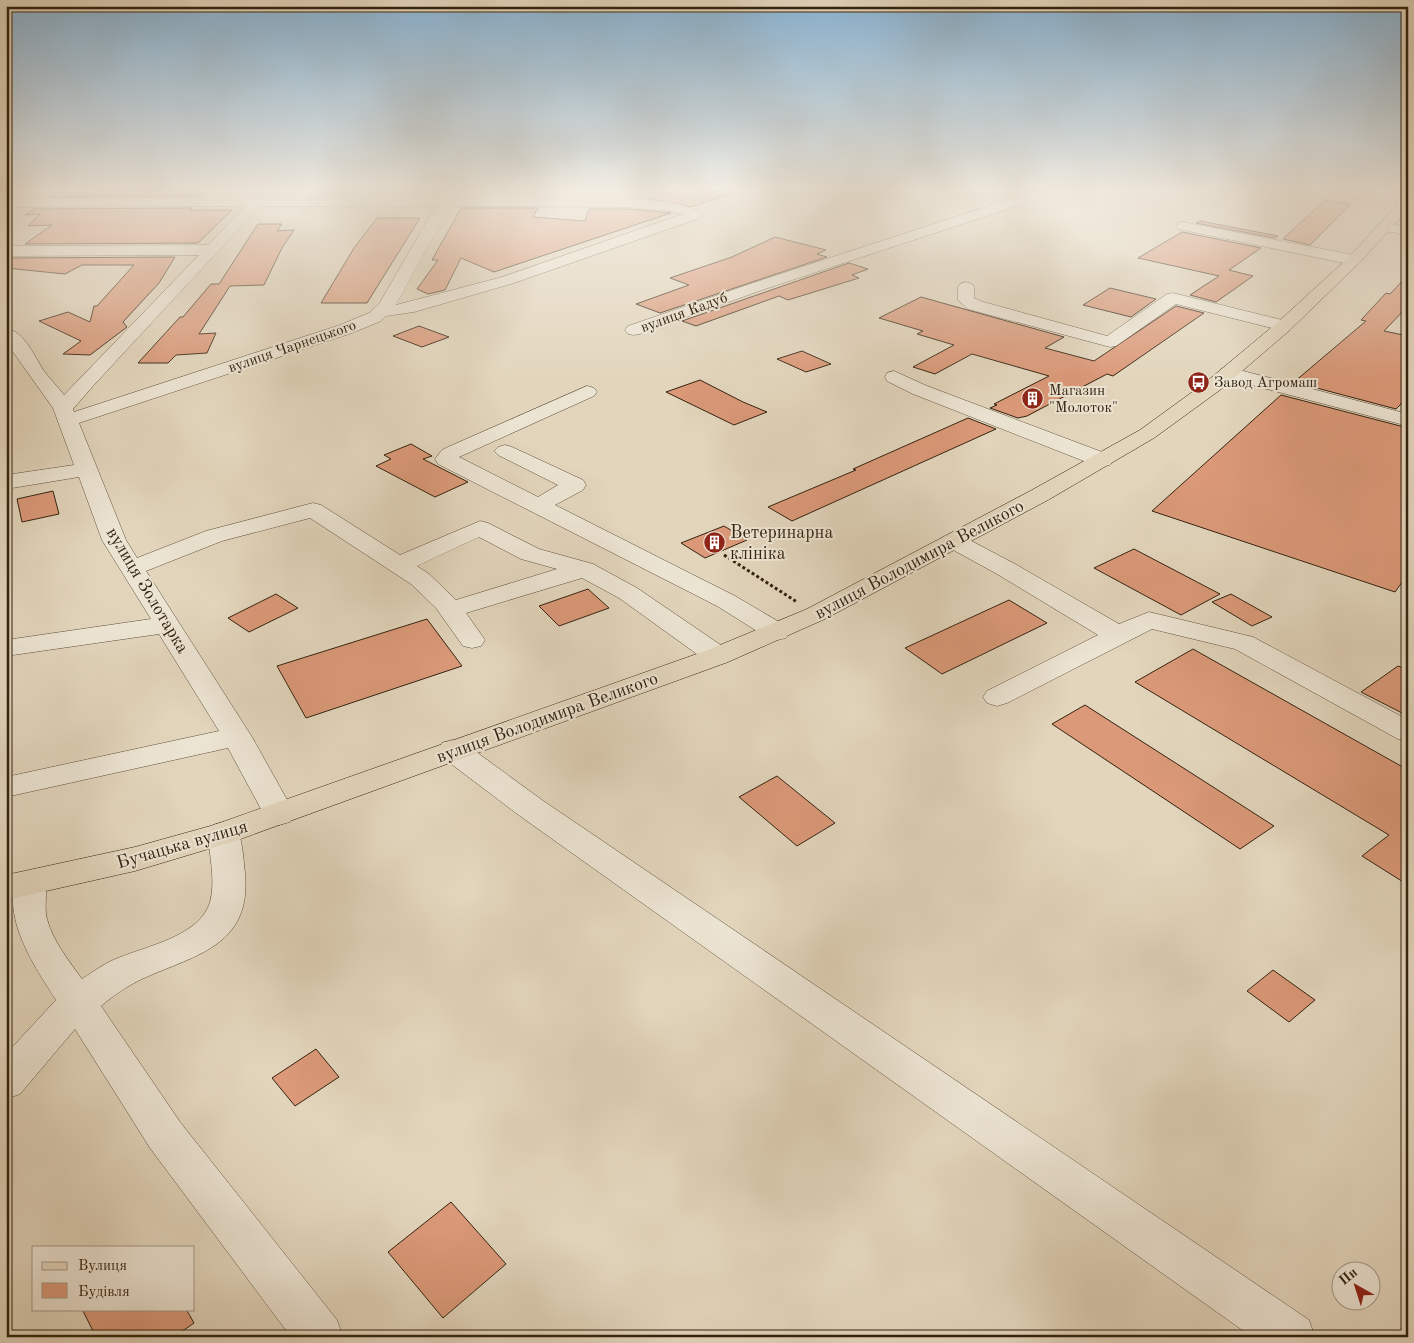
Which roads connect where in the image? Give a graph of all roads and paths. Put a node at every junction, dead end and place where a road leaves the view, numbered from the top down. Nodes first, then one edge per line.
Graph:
1 (209, 254) edge
2 (415, 254) edge
3 (584, 254) edge
4 (857, 254) edge
5 (1322, 254) edge
6 (1360, 254) edge
7 (1354, 260) junction
8 (966, 287) dead end
9 (381, 312) junction
10 (1284, 326) junction
11 (634, 330) dead end
12 (6, 333) edge
13 (1228, 373) junction
14 (894, 377) dead end
15 (587, 392) dead end
16 (66, 414) junction
17 (1408, 420) edge
18 (506, 451) dead end
19 (1102, 460) junction
20 (88, 469) junction
21 (6, 482) edge
22 (538, 506) junction
23 (954, 541) junction
24 (724, 555) dead end
25 (399, 565) junction
26 (132, 568) junction
27 (584, 570) junction
28 (449, 610) junction
29 (816, 614) junction
30 (167, 625) junction
31 (777, 632) junction
32 (1118, 635) junction
33 (472, 640) dead end
34 (6, 648) edge
35 (718, 656) junction
36 (997, 697) dead end
37 (1408, 732) edge
38 (237, 737) junction
39 (466, 761) junction
40 (6, 787) edge
41 (354, 787) joint
42 (279, 814) junction
43 (224, 833) junction
44 (18, 885) edge
45 (78, 1002) junction
46 (6, 1082) edge
47 (320, 1337) edge
48 (1292, 1337) edge

1 - 16 street
2 - 9 street
3 - 9 street, вулиця Чарнецького
4 - 11 street, вулиця Кадуб
5 - 7 street
6 - 7 main road, вулиця Володимира Великого
7 - 10 main road, вулиця Володимира Великого
8 - 10 street
9 - 16 street, вулиця Чарнецького
10 - 13 main road, вулиця Володимира Великого
12 - 16 street, вулиця Золотарка
13 - 17 street
13 - 19 main road, вулиця Володимира Великого
14 - 19 street
15 - 22 street
16 - 20 street, вулиця Золотарка
18 - 22 street
19 - 23 main road, вулиця Володимира Великого
20 - 21 street
20 - 26 street, вулиця Золотарка
22 - 31 street
23 - 29 main road, вулиця Володимира Великого
23 - 32 street
24 - 29 path
25 - 26 street
25 - 27 street
25 - 28 street
26 - 30 street, вулиця Золотарка
27 - 28 street
27 - 35 street
28 - 33 street
29 - 31 main road, вулиця Володимира Великого
30 - 34 street
30 - 38 street, вулиця Золотарка
31 - 35 main road, вулиця Володимира Великого
32 - 36 street
32 - 37 street
35 - 39 main road, вулиця Володимира Великого
38 - 40 street
38 - 42 street, вулиця Золотарка
39 - 41 main road, вулиця Володимира Великого
39 - 48 street
41 - 42 main road, Бучацька вулиця
42 - 43 main road, Бучацька вулиця
43 - 44 main road, Бучацька вулиця
43 - 45 street
44 - 45 street
45 - 46 street
45 - 47 street

